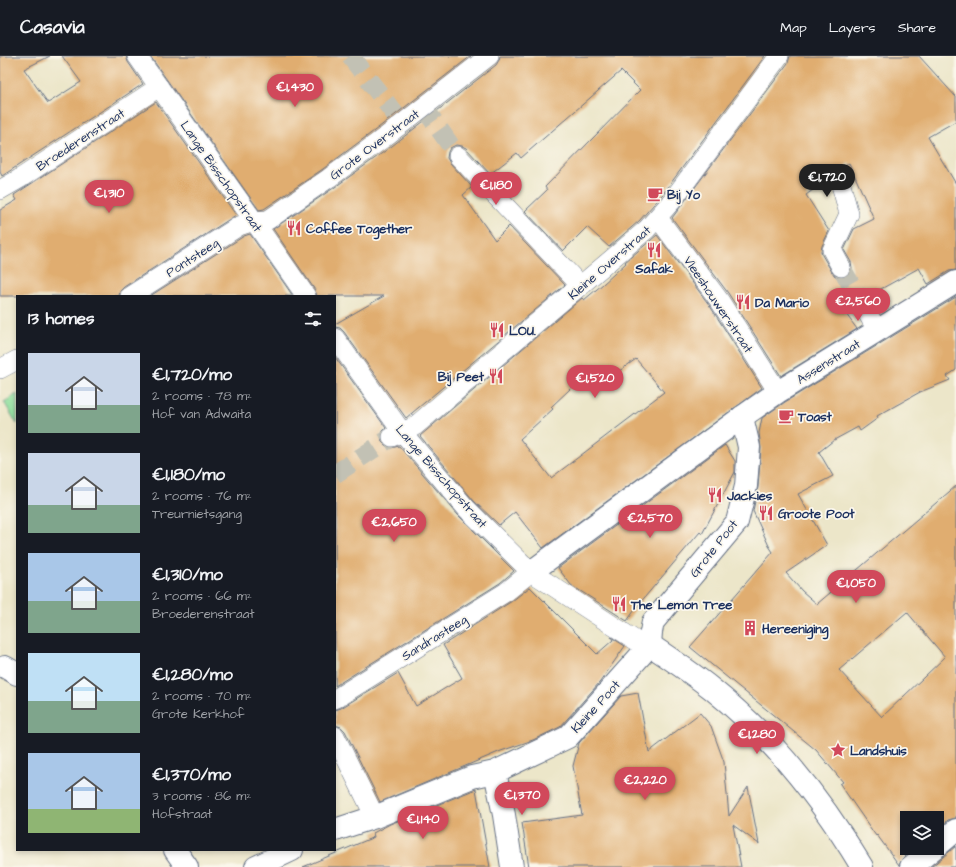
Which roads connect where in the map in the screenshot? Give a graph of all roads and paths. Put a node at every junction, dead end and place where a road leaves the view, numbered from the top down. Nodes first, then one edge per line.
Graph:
1 (137, 56) edge
2 (489, 56) edge
3 (777, 57) edge
4 (159, 87) junction
5 (458, 156) tunnel mouth
6 (841, 185) dead end
7 (0, 190) edge
8 (658, 218) junction
9 (254, 221) junction
10 (841, 267) tunnel mouth
11 (956, 282) edge
12 (581, 286) junction
13 (132, 295) edge
14 (305, 295) edge
15 (860, 300) tunnel mouth
16 (877, 330) junction
17 (336, 340) edge
18 (778, 392) junction
19 (742, 417) junction
20 (397, 434) junction
21 (531, 572) junction
22 (650, 645) junction
23 (336, 697) edge
24 (336, 738) edge
25 (495, 772) junction
26 (375, 817) junction
27 (336, 830) edge
28 (956, 830) edge
29 (944, 840) edge
30 (177, 851) edge
31 (290, 851) edge
32 (926, 855) edge
33 (187, 867) edge
34 (256, 867) edge
35 (512, 867) edge
36 (862, 867) edge
37 (911, 867) edge

1 - 4 street, Lange Bisschopstraat
2 - 9 street, Grote Overstraat
3 - 8 street, Kleine Overstraat
4 - 7 street, Broederenstraat
4 - 9 street, Lange Bisschopstraat
5 - 12 street
6 - 10 street
8 - 12 street, Kleine Overstraat
8 - 18 street, Vleeshouwerstraat
9 - 13 street, Pontsteeg
9 - 14 street, Lange Bisschopstraat
11 - 16 street, Assenstraat
12 - 20 street, Kleine Overstraat
15 - 16 street
16 - 18 street, Assenstraat
17 - 20 street, Lange Bisschopstraat
18 - 19 street, Assenstraat
19 - 21 street, Assenstraat
19 - 22 street, Grote Poot
20 - 21 street, Lange Bisschopstraat
21 - 22 street, Lange Bisschopstraat
21 - 23 street, Sandrasteeg
22 - 25 street, Kleine Poot
22 - 36 street
24 - 26 street
25 - 26 street, Kleine Poot
25 - 35 street
26 - 27 street, Kleine Poot
28 - 29 street
30 - 33 street
31 - 34 street
32 - 37 street

